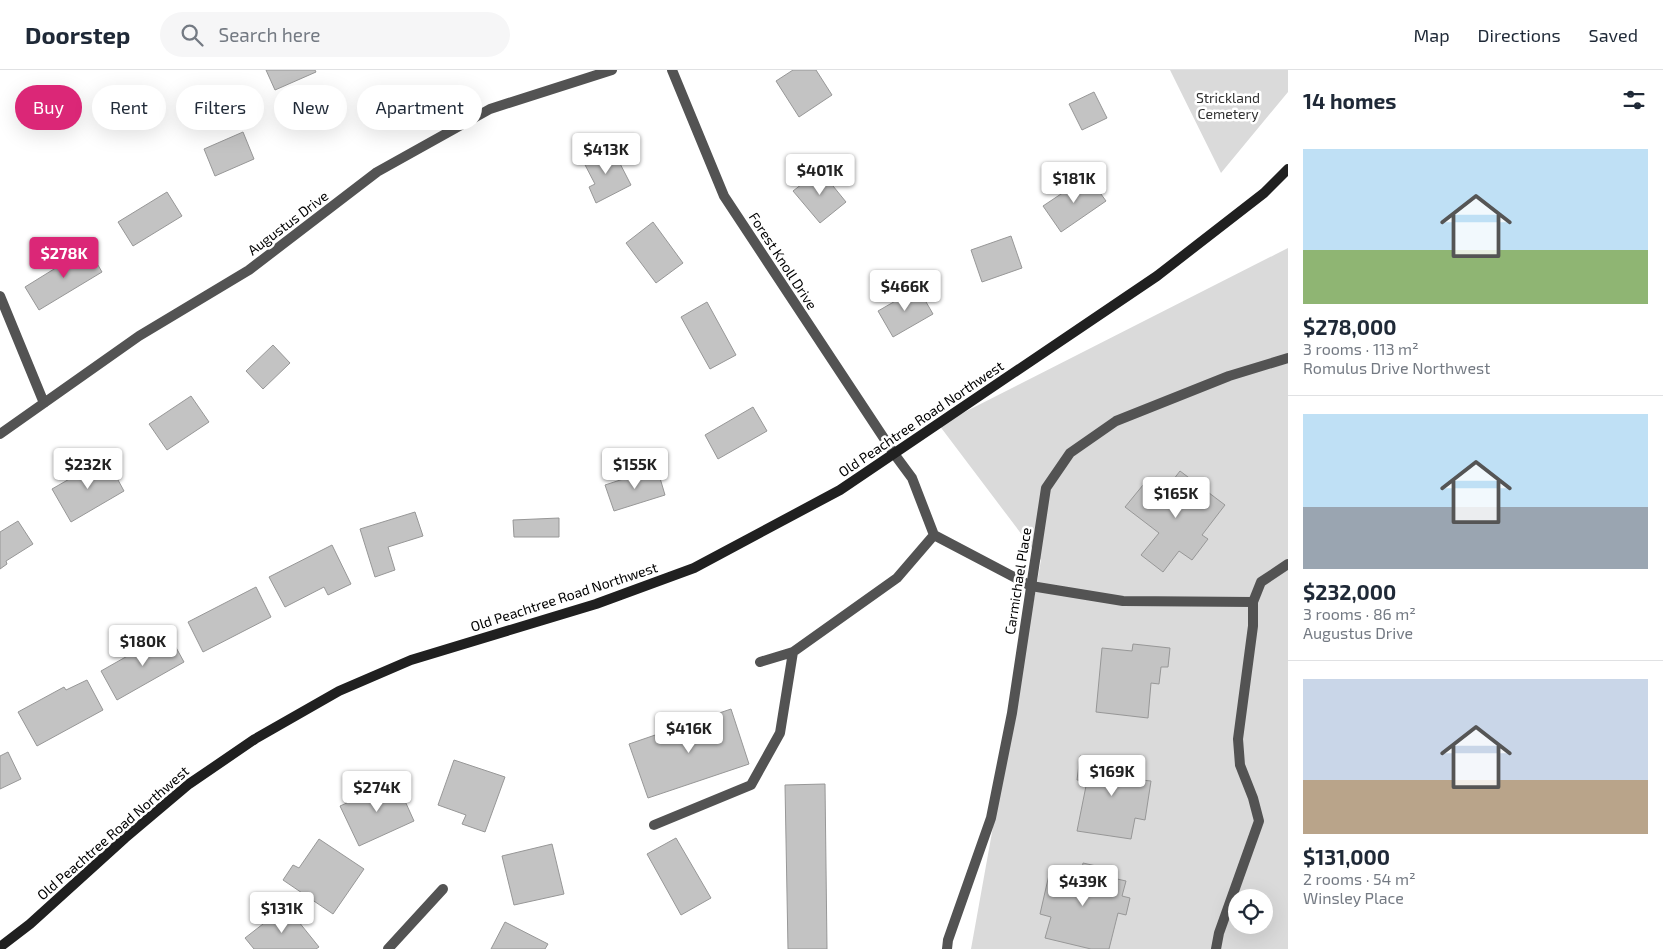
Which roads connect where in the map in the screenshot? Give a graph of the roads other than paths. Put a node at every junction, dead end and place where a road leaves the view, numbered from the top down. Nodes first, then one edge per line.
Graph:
1 (612, 70) edge
2 (672, 70) edge
3 (1288, 169) edge
4 (0, 296) edge
5 (1288, 358) edge
6 (44, 403) junction
7 (0, 434) edge
8 (895, 454) junction
9 (934, 535) junction
10 (1288, 564) edge
11 (1031, 586) junction
12 (1253, 602) junction
13 (793, 652) junction
14 (760, 662) dead end
15 (654, 825) dead end
16 (443, 889) dead end
17 (0, 946) edge
18 (388, 949) edge
19 (947, 949) edge
20 (1216, 949) edge

1 - 6 street, Augustus Drive
2 - 8 street, Forest Knoll Drive
3 - 8 main road, Old Peachtree Road Northwest
4 - 6 street
5 - 11 street, Carmichael Place
6 - 7 street, Augustus Drive
8 - 9 street, Forest Knoll Drive
8 - 17 main road, Old Peachtree Road Northwest
9 - 11 street
9 - 13 street
10 - 12 street
11 - 12 street
11 - 19 street, Carmichael Place
12 - 20 street
13 - 14 street
13 - 15 street
16 - 18 street

